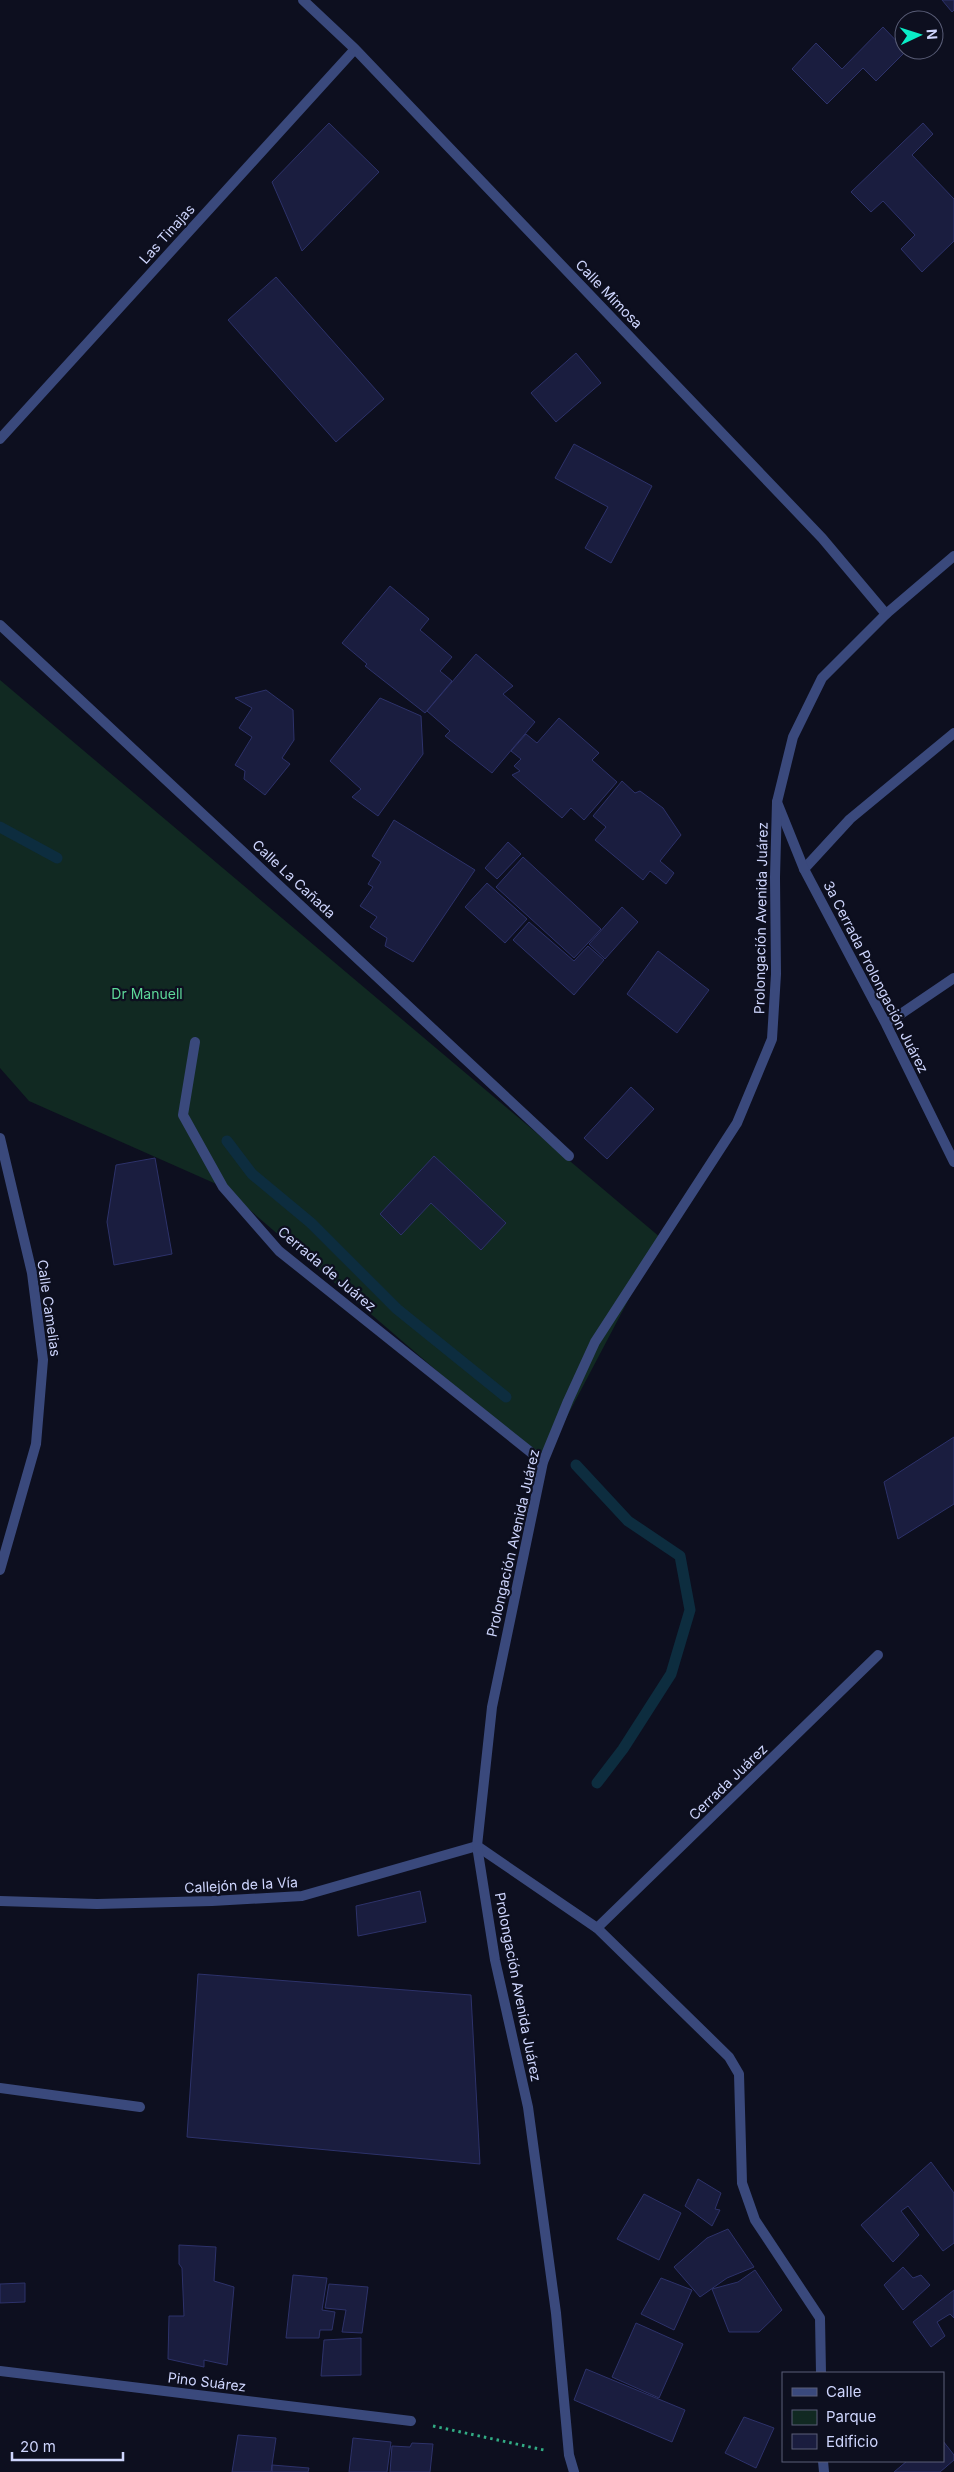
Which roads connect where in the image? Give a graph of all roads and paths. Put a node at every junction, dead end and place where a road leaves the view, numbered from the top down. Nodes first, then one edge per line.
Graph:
1 (303, 0) edge
2 (355, 49) junction
3 (0, 439) edge
4 (952, 560) edge
5 (886, 614) junction
6 (0, 625) edge
7 (954, 733) edge
8 (777, 802) junction
9 (804, 869) junction
10 (954, 978) edge
11 (886, 1024) junction
12 (195, 1042) dead end
13 (0, 1138) edge
14 (569, 1156) dead end
15 (954, 1162) edge
16 (542, 1462) junction
17 (0, 1570) edge
18 (878, 1655) dead end
19 (478, 1846) junction
20 (0, 1901) edge
21 (597, 1928) junction
22 (0, 2088) edge
23 (140, 2107) dead end
24 (0, 2371) edge
25 (821, 2372) edge
26 (411, 2421) joint
27 (570, 2455) junction
28 (574, 2472) edge

1 - 2 street, Calle Mimosa
2 - 3 street, Las Tinajas
2 - 5 street, Calle Mimosa
4 - 5 street, Prolongación Avenida Juárez
5 - 8 street, Prolongación Avenida Juárez
6 - 14 street, Calle La Cañada
7 - 9 street
8 - 9 street, 3a Cerrada Prolongación Juárez
8 - 16 street, Prolongación Avenida Juárez
9 - 11 street, 3a Cerrada Prolongación Juárez
10 - 11 street
11 - 15 street, 3a Cerrada Prolongación Juárez
12 - 16 street, Cerrada de Juárez
13 - 17 street, Calle Camelias
16 - 19 street, Prolongación Avenida Juárez
18 - 21 street, Cerrada Juárez
19 - 20 street, Callejón de la Vía
19 - 21 street
19 - 27 street, Prolongación Avenida Juárez
21 - 25 street
22 - 23 street
24 - 26 street, Pino Suárez
26 - 27 path
27 - 28 street, Prolongación Avenida Juárez

